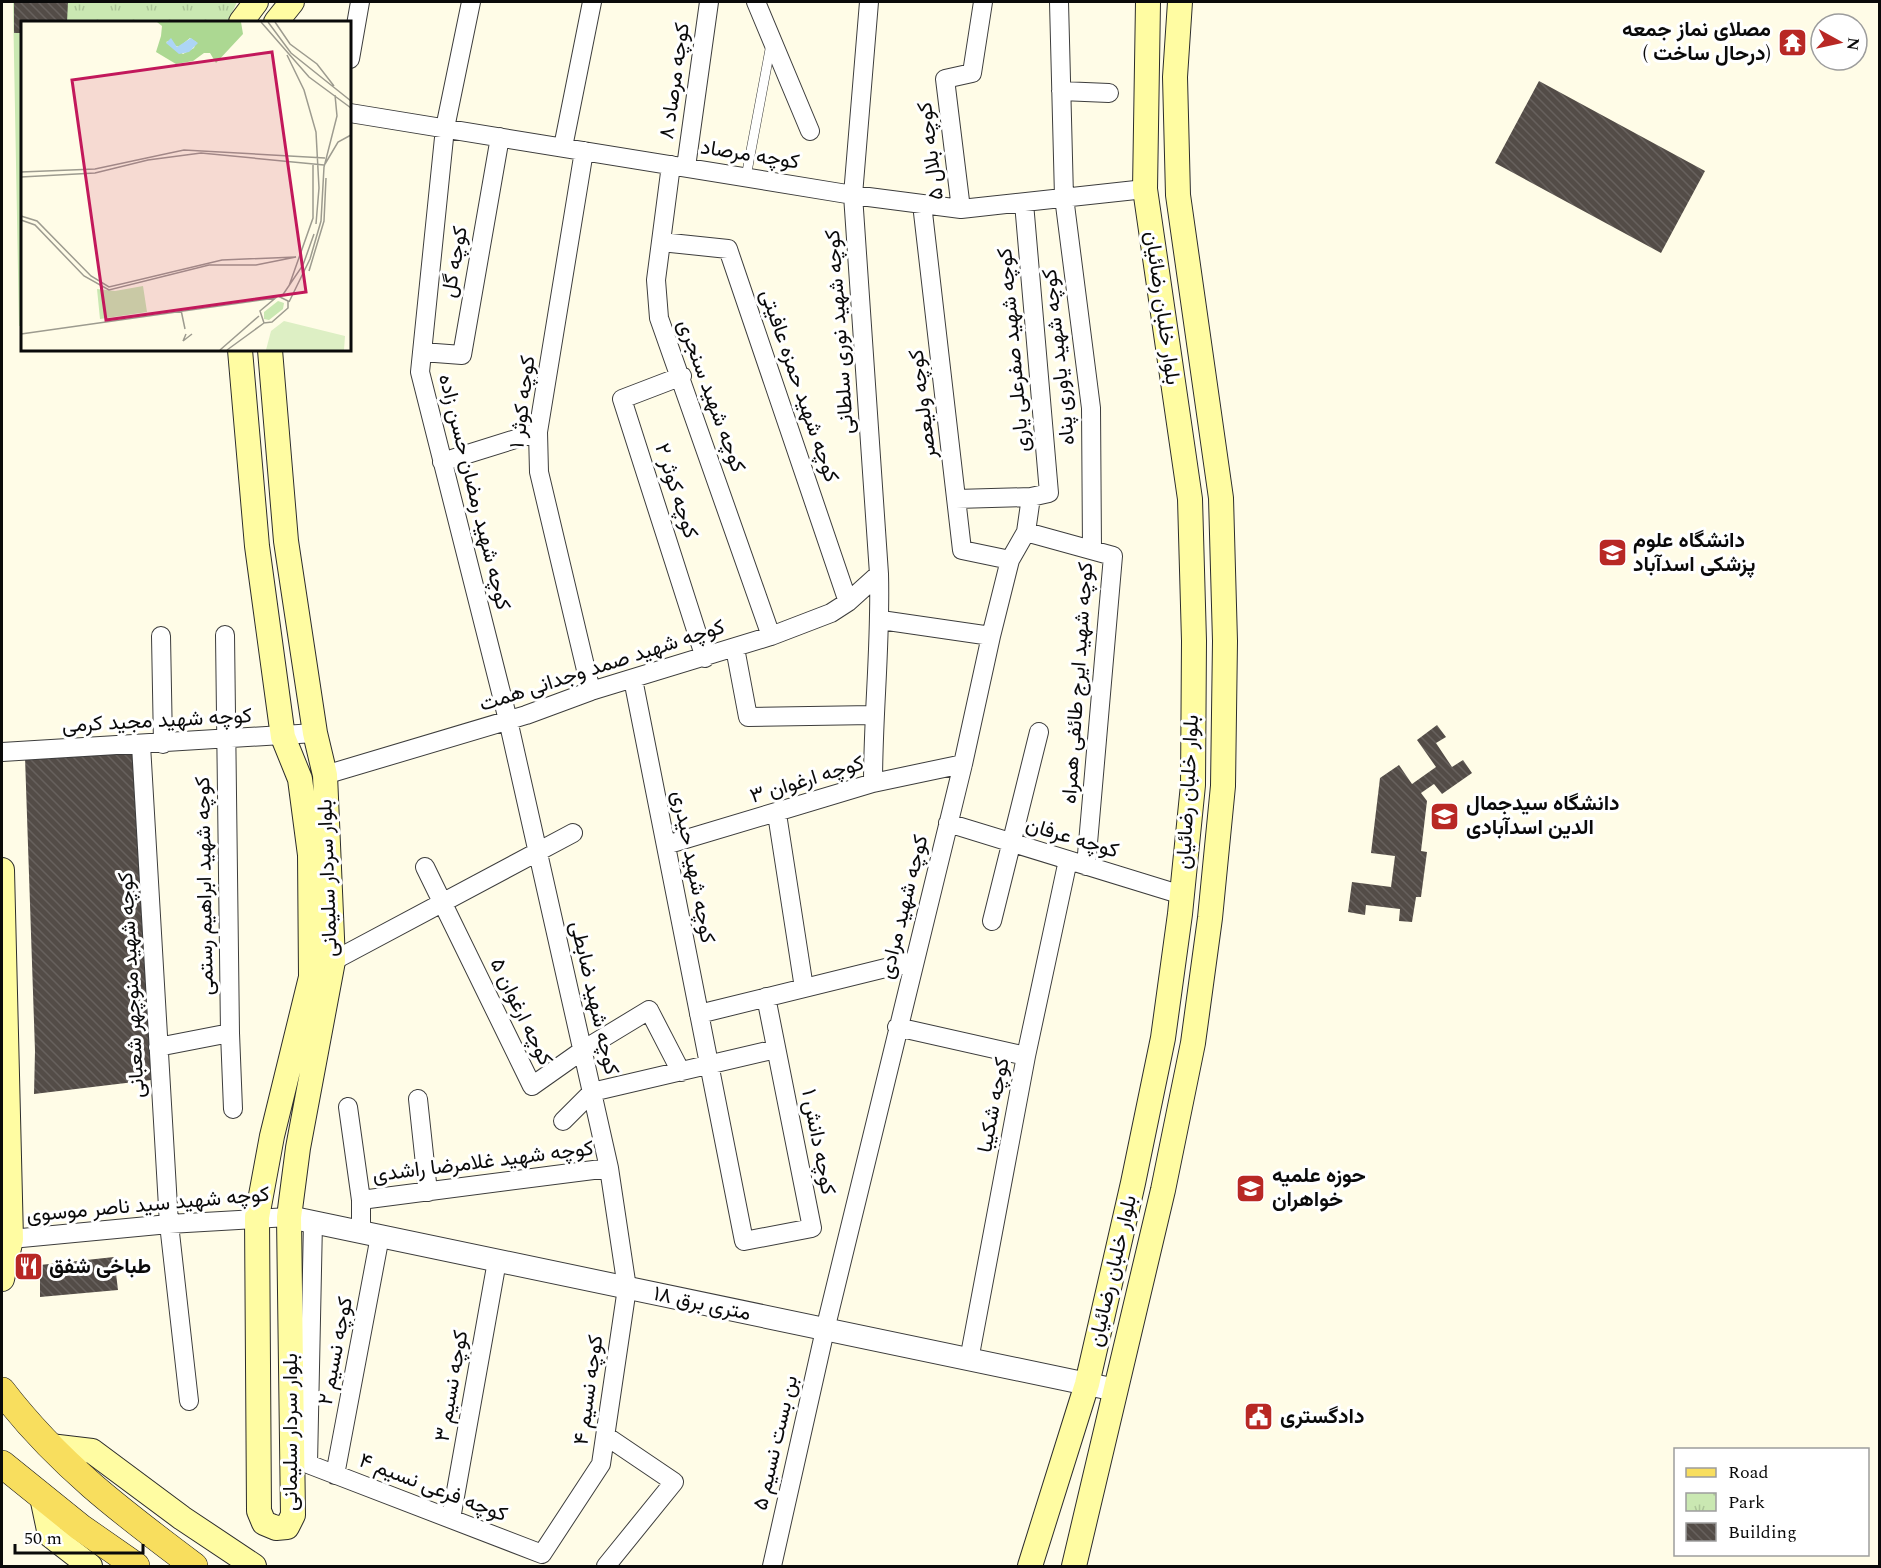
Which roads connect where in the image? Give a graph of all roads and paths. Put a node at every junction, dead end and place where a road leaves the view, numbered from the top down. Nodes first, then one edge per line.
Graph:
1 (239, 2) edge
2 (256, 2) edge
3 (292, 2) edge
4 (360, 2) edge
5 (471, 2) edge
6 (592, 2) edge
7 (709, 2) edge
8 (756, 2) edge
9 (869, 2) edge
10 (983, 2) edge
11 (1059, 2) edge
12 (1148, 2) edge
13 (1180, 2) edge
14 (239, 21) edge
15 (240, 21) edge
16 (277, 21) edge
17 (771, 42) junction
18 (351, 53) edge
19 (1061, 91) junction
20 (1109, 93) dead end
21 (351, 113) edge
22 (444, 128) junction
23 (810, 130) dead end
24 (500, 137) junction
25 (563, 147) junction
26 (584, 151) junction
27 (679, 166) junction
28 (746, 177) junction
29 (1177, 185) junction
30 (1145, 189) junction
31 (853, 195) junction
32 (1064, 197) junction
33 (1024, 203) junction
34 (922, 204) junction
35 (961, 209) junction
36 (661, 242) junction
37 (240, 351) edge
38 (270, 351) edge
39 (422, 352) junction
40 (681, 376) junction
41 (538, 432) junction
42 (442, 462) junction
43 (1031, 497) junction
44 (956, 499) junction
45 (1026, 532) junction
46 (1092, 549) junction
47 (1010, 560) junction
48 (879, 574) junction
49 (848, 602) junction
50 (880, 620) junction
51 (225, 634) dead end
52 (161, 636) dead end
53 (771, 636) junction
54 (991, 636) junction
55 (735, 648) junction
56 (705, 658) junction
57 (633, 678) junction
58 (591, 692) junction
59 (873, 716) junction
60 (508, 720) junction
61 (1039, 732) dead end
62 (315, 734) junction
63 (283, 737) junction
64 (225, 738) junction
65 (164, 744) junction
66 (141, 745) junction
67 (2, 752) edge
68 (963, 764) junction
69 (325, 775) junction
70 (300, 779) junction
71 (873, 783) junction
72 (777, 814) junction
73 (948, 823) junction
74 (573, 833) dead end
75 (1012, 843) junction
76 (666, 845) junction
77 (538, 850) junction
78 (1068, 860) junction
79 (1086, 866) junction
80 (424, 867) dead end
81 (2, 870) edge
82 (1182, 895) junction
83 (443, 902) junction
84 (992, 921) dead end
85 (914, 961) junction
86 (333, 962) junction
87 (804, 988) junction
88 (766, 997) junction
89 (699, 1014) junction
90 (897, 1027) junction
91 (230, 1034) junction
92 (158, 1047) junction
93 (777, 1049) junction
94 (583, 1050) junction
95 (1026, 1056) junction
96 (709, 1065) junction
97 (681, 1072) junction
98 (592, 1092) junction
99 (418, 1099) dead end
100 (348, 1107) dead end
101 (233, 1109) dead end
102 (563, 1121) dead end
103 (6, 1132) edge
104 (609, 1168) junction
105 (428, 1192) junction
106 (361, 1200) junction
107 (257, 1217) junction
108 (289, 1217) junction
109 (313, 1222) junction
110 (169, 1224) junction
111 (370, 1234) junction
112 (11, 1239) junction
113 (744, 1241) joint
114 (497, 1261) junction
115 (2, 1279) edge
116 (627, 1288) junction
117 (825, 1329) junction
118 (969, 1360) junction
119 (1087, 1384) junction
120 (1116, 1390) junction
121 (2, 1391) edge
122 (189, 1401) dead end
123 (606, 1436) junction
124 (50, 1446) junction
125 (2, 1464) edge
126 (335, 1474) junction
127 (42, 1497) junction
128 (451, 1519) junction
129 (542, 1554) joint
130 (90, 1566) edge
131 (136, 1566) edge
132 (195, 1566) edge
133 (254, 1566) edge
134 (606, 1566) edge
135 (772, 1566) edge
136 (1029, 1566) edge
137 (1074, 1566) edge

1 - 14 street
2 - 15 main road
3 - 16 main road
4 - 18 street
5 - 22 street, کوچه شهید رمضان حسن زاده
6 - 25 street
7 - 27 street, کوچه مرصاد ۸
8 - 17 street
9 - 31 street, کوچه شهید نوری سلطانی
10 - 35 street, کوچه بلال ۵
11 - 19 street, کوچه شهید یاوری پناه
12 - 30 main road, بلوار خلبان رضائیان
13 - 29 main road, بلوار خلبان رضائیان
17 - 23 street
17 - 28 lane
19 - 20 street
19 - 32 street, کوچه شهید یاوری پناه
21 - 22 street, کوچه مرصاد
22 - 24 street, کوچه مرصاد
22 - 39 street, کوچه شهید رمضان حسن زاده
24 - 25 street, کوچه مرصاد
24 - 39 street, کوچه گل
25 - 26 street, کوچه مرصاد
26 - 27 street, کوچه مرصاد
26 - 41 street, کوچه کوثر ۱
27 - 28 street, کوچه مرصاد
27 - 36 street, کوچه شهید سنجری
28 - 31 street, کوچه مرصاد
29 - 30 main road
29 - 120 main road, بلوار خلبان رضائیان
30 - 32 street, کوچه مرصاد
30 - 82 main road, بلوار خلبان رضائیان
31 - 34 street, کوچه مرصاد
31 - 48 street, کوچه شهید نوری سلطانی
32 - 33 street, کوچه مرصاد
32 - 46 street, کوچه شهید یاوری پناه
33 - 35 street, کوچه مرصاد
33 - 43 street, کوچه شهید صفرعلی یاری
34 - 35 street, کوچه مرصاد
34 - 44 street, کوچه ولیعصر
36 - 40 street, کوچه شهید سنجری
36 - 49 street, کوچه شهید حمزه عافیتی
37 - 63 main road, بلوار سردار سلیمانی
38 - 62 main road, بلوار سردار سلیمانی
39 - 42 street, کوچه شهید رمضان حسن زاده
40 - 53 street, کوچه شهید سنجری
40 - 56 street, کوچه کوثر ۲
41 - 42 street
41 - 58 street, کوچه کوثر ۱
42 - 60 street, کوچه شهید رمضان حسن زاده
43 - 44 street
43 - 45 street, کوچه شهید مرادی
44 - 47 street, کوچه ولیعصر
45 - 46 street, کوچه شهید ایرج طائفی همراه
45 - 47 street, کوچه شهید مرادی
46 - 79 street, کوچه شهید ایرج طائفی همراه
47 - 54 street, کوچه شهید مرادی
48 - 49 street, کوچه شهید صمد وجدانی همت
48 - 50 street, کوچه شهید نوری سلطانی
49 - 53 street, کوچه شهید صمد وجدانی همت
50 - 54 street
50 - 59 street, کوچه شهید نوری سلطانی
51 - 64 street, کوچه شهید ابراهیم رستمی
52 - 65 street
53 - 55 street, کوچه شهید صمد وجدانی همت
54 - 68 street, کوچه شهید مرادی
55 - 56 street, کوچه شهید صمد وجدانی همت
55 - 59 street
56 - 57 street, کوچه شهید صمد وجدانی همت
57 - 58 street, کوچه شهید صمد وجدانی همت
57 - 76 street, کوچه شهید حیدری
58 - 60 street, کوچه شهید صمد وجدانی همت
59 - 71 street, کوچه شهید نوری سلطانی
60 - 69 street, کوچه شهید صمد وجدانی همت
60 - 77 street, کوچه شهید ضابطی
61 - 75 street
62 - 63 street, کوچه شهید مجید کرمی
62 - 69 main road, بلوار سردار سلیمانی
63 - 64 street, کوچه شهید مجید کرمی
63 - 70 main road, بلوار سردار سلیمانی
64 - 65 street, کوچه شهید مجید کرمی
64 - 91 street, کوچه شهید ابراهیم رستمی
65 - 66 street, کوچه شهید مجید کرمی
66 - 67 street, کوچه شهید مجید کرمی
66 - 92 street, کوچه شهید منوچهر شعبانی
68 - 71 street, کوچه ارغوان ۳
68 - 73 street, کوچه شهید مرادی
69 - 70 main road
69 - 86 main road, بلوار سردار سلیمانی
70 - 107 main road, بلوار سردار سلیمانی
71 - 72 street, کوچه ارغوان ۳
72 - 76 street, کوچه ارغوان ۳
72 - 87 street
73 - 75 street, کوچه عرفان
73 - 85 street, کوچه شهید مرادی
74 - 77 street
75 - 78 street, کوچه عرفان
75 - 84 street
76 - 89 street, کوچه شهید حیدری
77 - 83 street
77 - 94 street, کوچه شهید ضابطی
78 - 79 street, کوچه عرفان
78 - 95 street, کوچه شکیبا
79 - 82 street, کوچه عرفان
80 - 83 street
81 - 103 main road
82 - 119 main road, بلوار خلبان رضائیان
83 - 86 street
83 - 94 street, کوچه ارغوان ۵
85 - 87 street
85 - 90 street, کوچه شهید مرادی
86 - 108 main road, بلوار سردار سلیمانی
87 - 88 street
88 - 89 street
88 - 93 street, کوچه دانش ۱
89 - 96 street, کوچه شهید حیدری
90 - 95 street
90 - 117 street, کوچه شهید مرادی
91 - 92 street
91 - 101 street, کوچه شهید ابراهیم رستمی
92 - 110 street, کوچه شهید منوچهر شعبانی
93 - 96 street
93 - 113 street, کوچه دانش ۱
94 - 97 street
94 - 98 street, کوچه شهید ضابطی
95 - 118 street, کوچه شکیبا
96 - 97 street
96 - 113 street, کوچه شهید حیدری
97 - 98 street
98 - 102 street
98 - 104 street, کوچه شهید ضابطی
99 - 105 street
100 - 106 street, کوچه نسیم ۲
103 - 112 main road
104 - 105 street, کوچه شهید غلامرضا راشدی
104 - 116 street, کوچه شهید ضابطی
105 - 106 street, کوچه شهید غلامرضا راشدی
106 - 111 street, کوچه نسیم ۲
107 - 108 street, کوچه شهید سید ناصر موسوی
107 - 108 main road, بلوار سردار سلیمانی
107 - 110 street, کوچه شهید سید ناصر موسوی
108 - 109 street, ۱۸ متری برق
109 - 111 street, ۱۸ متری برق
109 - 126 street, کوچه فرعی نسیم ۴
110 - 112 street, کوچه شهید سید ناصر موسوی
110 - 122 street, کوچه شهید منوچهر شعبانی
111 - 114 street, ۱۸ متری برق
111 - 126 street, کوچه نسیم ۲
112 - 115 main road
114 - 116 street, ۱۸ متری برق
114 - 128 street, کوچه نسیم ۳
116 - 117 street, ۱۸ متری برق
116 - 123 street, کوچه نسیم ۴
117 - 118 street, ۱۸ متری برق
117 - 135 street, بن بست نسیم ۵
118 - 119 street, ۱۸ متری برق
119 - 120 street, ۱۸ متری برق
119 - 136 main road, بلوار خلبان رضائیان
120 - 137 main road, بلوار خلبان رضائیان
121 - 124 main road
123 - 129 street, کوچه نسیم ۴
123 - 134 street
124 - 132 main road
124 - 133 main road
125 - 127 main road
126 - 128 street, کوچه فرعی نسیم ۴
127 - 130 main road
127 - 131 main road
128 - 129 street, کوچه فرعی نسیم ۴

